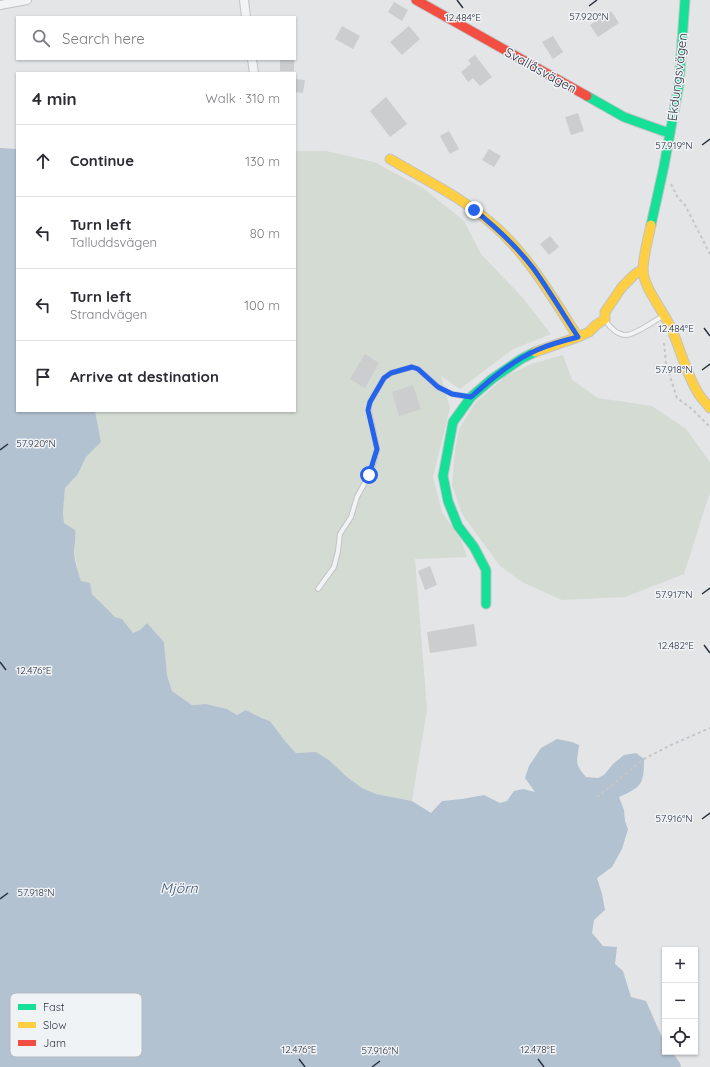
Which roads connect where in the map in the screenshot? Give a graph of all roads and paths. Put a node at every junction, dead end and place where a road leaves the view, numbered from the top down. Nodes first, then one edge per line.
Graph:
1 (27, 0) edge
2 (244, 0) edge
3 (416, 0) edge
4 (685, 0) edge
5 (0, 5) edge
6 (246, 16) edge
7 (252, 60) edge
8 (254, 72) edge
9 (670, 132) junction
10 (390, 159) dead end
11 (664, 166) junction
12 (710, 254) edge
13 (643, 271) junction
14 (664, 316) junction
15 (605, 319) junction
16 (578, 337) junction
17 (471, 397) junction
18 (710, 408) edge
19 (318, 589) dead end
20 (486, 604) dead end
21 (710, 728) edge
22 (597, 797) dead end

1 - 5 street
2 - 6 street
3 - 9 street, Svallåsvägen
4 - 9 street, Ekdungsvägen
7 - 8 street
9 - 11 street, Ekdungsvägen
10 - 16 street
11 - 12 path
11 - 13 street, Ekdungsvägen
13 - 14 street
13 - 15 street
14 - 15 lane
14 - 18 street
15 - 16 street
16 - 17 street
17 - 19 lane
17 - 20 street
21 - 22 path

